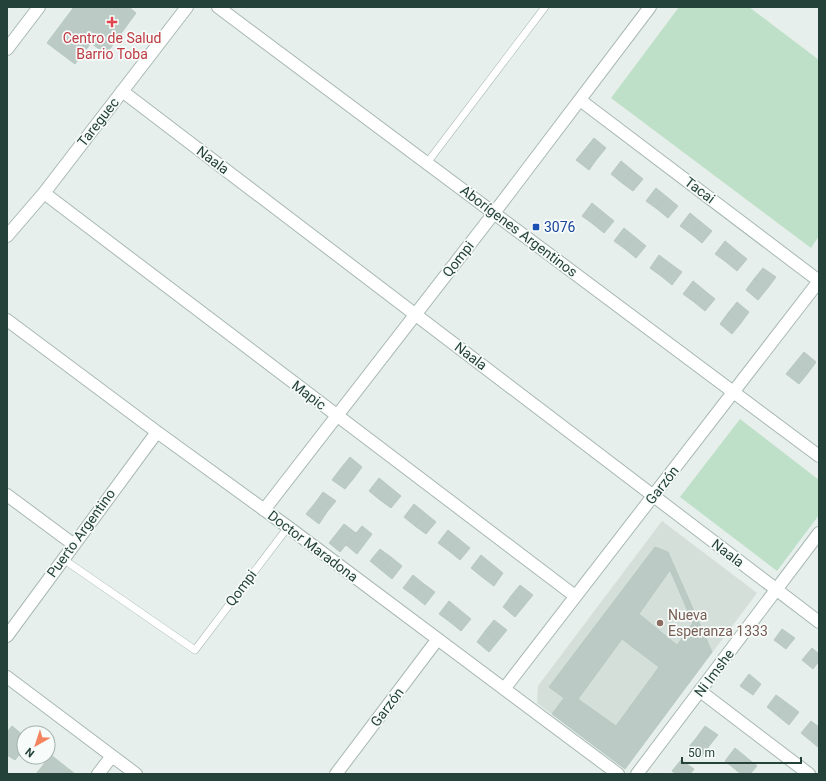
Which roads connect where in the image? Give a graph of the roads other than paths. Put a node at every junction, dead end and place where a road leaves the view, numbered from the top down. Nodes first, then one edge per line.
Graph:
1 (39, 7) edge
2 (187, 7) edge
3 (218, 7) edge
4 (545, 7) edge
5 (650, 7) edge
6 (7, 49) edge
7 (122, 91) junction
8 (580, 100) junction
9 (427, 163) junction
10 (44, 193) junction
11 (494, 213) junction
12 (7, 236) edge
13 (819, 281) edge
14 (415, 314) junction
15 (7, 320) edge
16 (734, 392) junction
17 (337, 416) junction
18 (157, 432) junction
19 (819, 456) edge
20 (7, 495) edge
21 (653, 496) junction
22 (264, 510) junction
23 (288, 527) junction
24 (819, 533) edge
25 (73, 544) junction
26 (63, 559) junction
27 (777, 590) junction
28 (575, 596) junction
29 (819, 622) edge
30 (7, 636) edge
31 (438, 640) junction
32 (9, 682) edge
33 (504, 688) junction
34 (700, 691) junction
35 (112, 756) junction
36 (98, 774) edge
37 (136, 774) edge
38 (336, 774) edge
39 (618, 774) edge
40 (637, 774) edge
41 (809, 774) edge

1 - 6 street
2 - 7 street, Tareguec
3 - 9 street, Aborígenes Argentinos
4 - 9 lane
5 - 8 street, Qompi
7 - 10 street, Tareguec
7 - 14 street, Naala
8 - 11 street, Qompi
8 - 13 street, Tacai
9 - 11 street, Aborígenes Argentinos
10 - 12 street, Tareguec
10 - 17 street, Mapic
11 - 14 street, Qompi
11 - 16 street, Aborígenes Argentinos
13 - 16 street, Garzón
14 - 17 street, Qompi
14 - 21 street, Naala
15 - 18 street, Doctor Maradona
16 - 19 street, Aborígenes Argentinos
16 - 21 street, Garzón
17 - 22 street, Qompi
17 - 28 street, Mapic
18 - 22 street, Doctor Maradona
18 - 25 street, Puerto Argentino
20 - 25 street
21 - 27 street, Naala
21 - 28 street, Garzón
22 - 23 street, Doctor Maradona
23 - 26 lane, Qompi
23 - 31 street, Doctor Maradona
24 - 27 street, Ni Imshe
25 - 26 street, Puerto Argentino
26 - 30 street, Puerto Argentino
27 - 29 street, Naala
27 - 34 street, Ni Imshe
28 - 33 street, Garzón
31 - 33 street, Doctor Maradona
31 - 38 street, Garzón
32 - 35 street
33 - 39 street, Doctor Maradona
34 - 40 street, Ni Imshe
34 - 41 street
35 - 36 street
35 - 37 street

